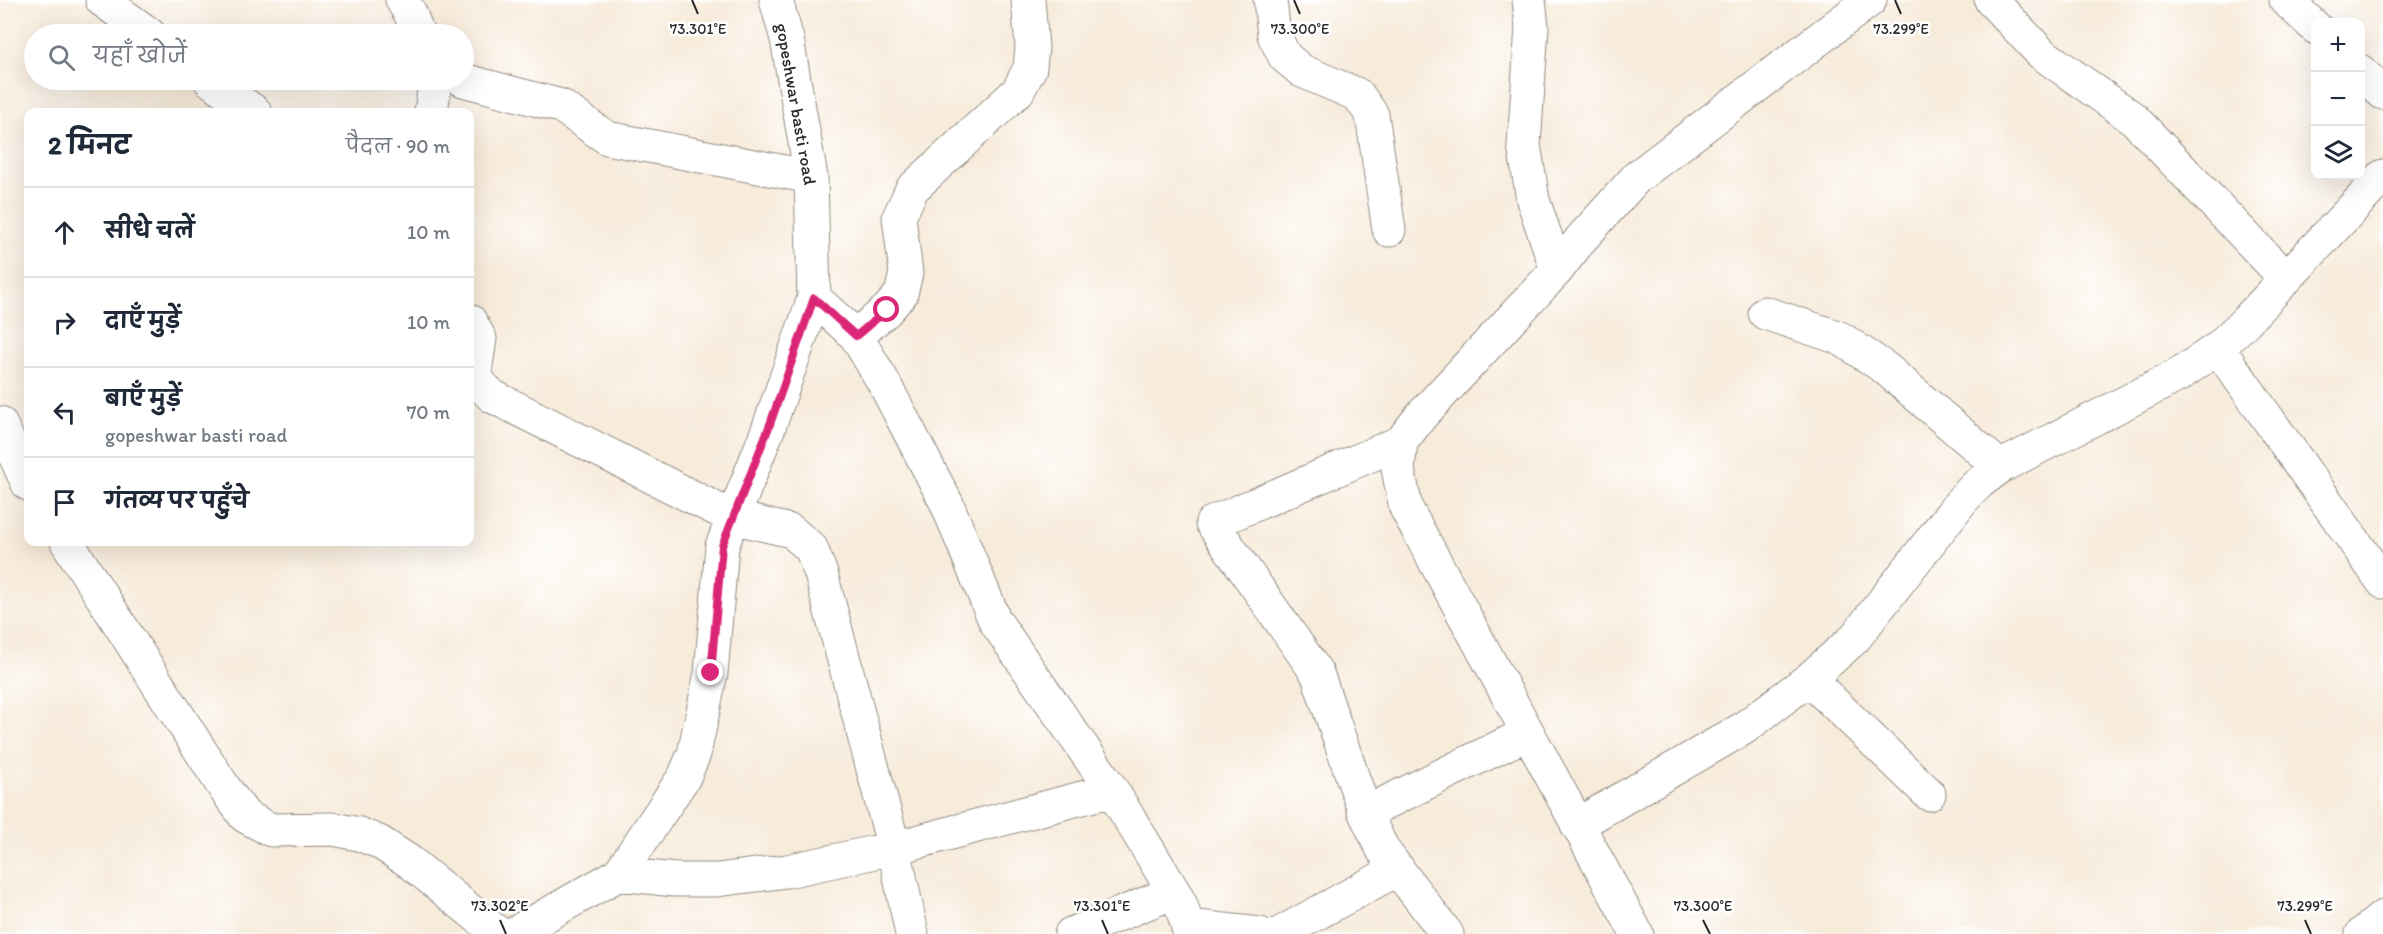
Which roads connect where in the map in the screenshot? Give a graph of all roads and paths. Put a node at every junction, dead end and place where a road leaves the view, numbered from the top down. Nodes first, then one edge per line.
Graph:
1 (102, 0) edge
2 (402, 0) edge
3 (776, 0) edge
4 (1028, 0) edge
5 (1270, 0) edge
6 (1529, 0) edge
7 (1870, 0) edge
8 (1991, 0) edge
9 (2286, 0) edge
10 (2311, 23) edge
11 (135, 24) edge
12 (414, 24) edge
13 (2362, 72) edge
14 (474, 83) edge
15 (224, 90) edge
16 (434, 90) edge
17 (2383, 93) edge
18 (249, 108) edge
19 (431, 108) edge
20 (2383, 176) edge
21 (811, 177) junction
22 (1389, 231) dead end
23 (1557, 270) junction
24 (2286, 279) junction
25 (814, 298) junction
26 (1765, 313) dead end
27 (474, 328) edge
28 (856, 336) junction
29 (2218, 348) junction
30 (0, 423) edge
31 (1401, 442) junction
32 (2000, 467) junction
33 (24, 475) edge
34 (732, 517) junction
35 (70, 546) edge
36 (2383, 582) edge
37 (1809, 679) junction
38 (1528, 733) junction
39 (1112, 790) junction
40 (1929, 794) dead end
41 (1365, 813) junction
42 (1577, 825) junction
43 (894, 848) junction
44 (1398, 869) junction
45 (619, 874) junction
46 (1174, 892) junction
47 (2383, 917) edge
48 (1189, 930) edge
49 (499, 934) edge
50 (513, 934) edge
51 (912, 934) edge
52 (1071, 934) edge
53 (1260, 934) edge
54 (1279, 934) edge
55 (1447, 934) edge
56 (1637, 934) edge
57 (2362, 934) edge

1 - 11 street
2 - 12 street
3 - 21 street, gopeshwar basti road
4 - 28 street
5 - 22 street
6 - 23 street
7 - 23 street
8 - 24 street
9 - 10 street
13 - 17 street
14 - 21 street
15 - 18 street
16 - 19 street
20 - 24 street
21 - 25 street, gopeshwar basti road
23 - 31 street
24 - 29 street
25 - 28 street
25 - 34 street, gopeshwar basti road
26 - 32 street
27 - 34 street
28 - 39 street
29 - 32 street
29 - 36 street
30 - 33 street
31 - 38 street
31 - 41 street
32 - 37 street
34 - 43 street
34 - 45 street, gopeshwar basti road
35 - 49 street
37 - 40 street
37 - 42 street
38 - 41 street
38 - 42 street
39 - 43 street
39 - 46 street
41 - 44 street
42 - 56 street
43 - 45 street
43 - 51 street
44 - 54 street
44 - 55 street
45 - 50 street, gopeshwar basti road
46 - 48 street
46 - 52 street
47 - 57 street
48 - 53 street

